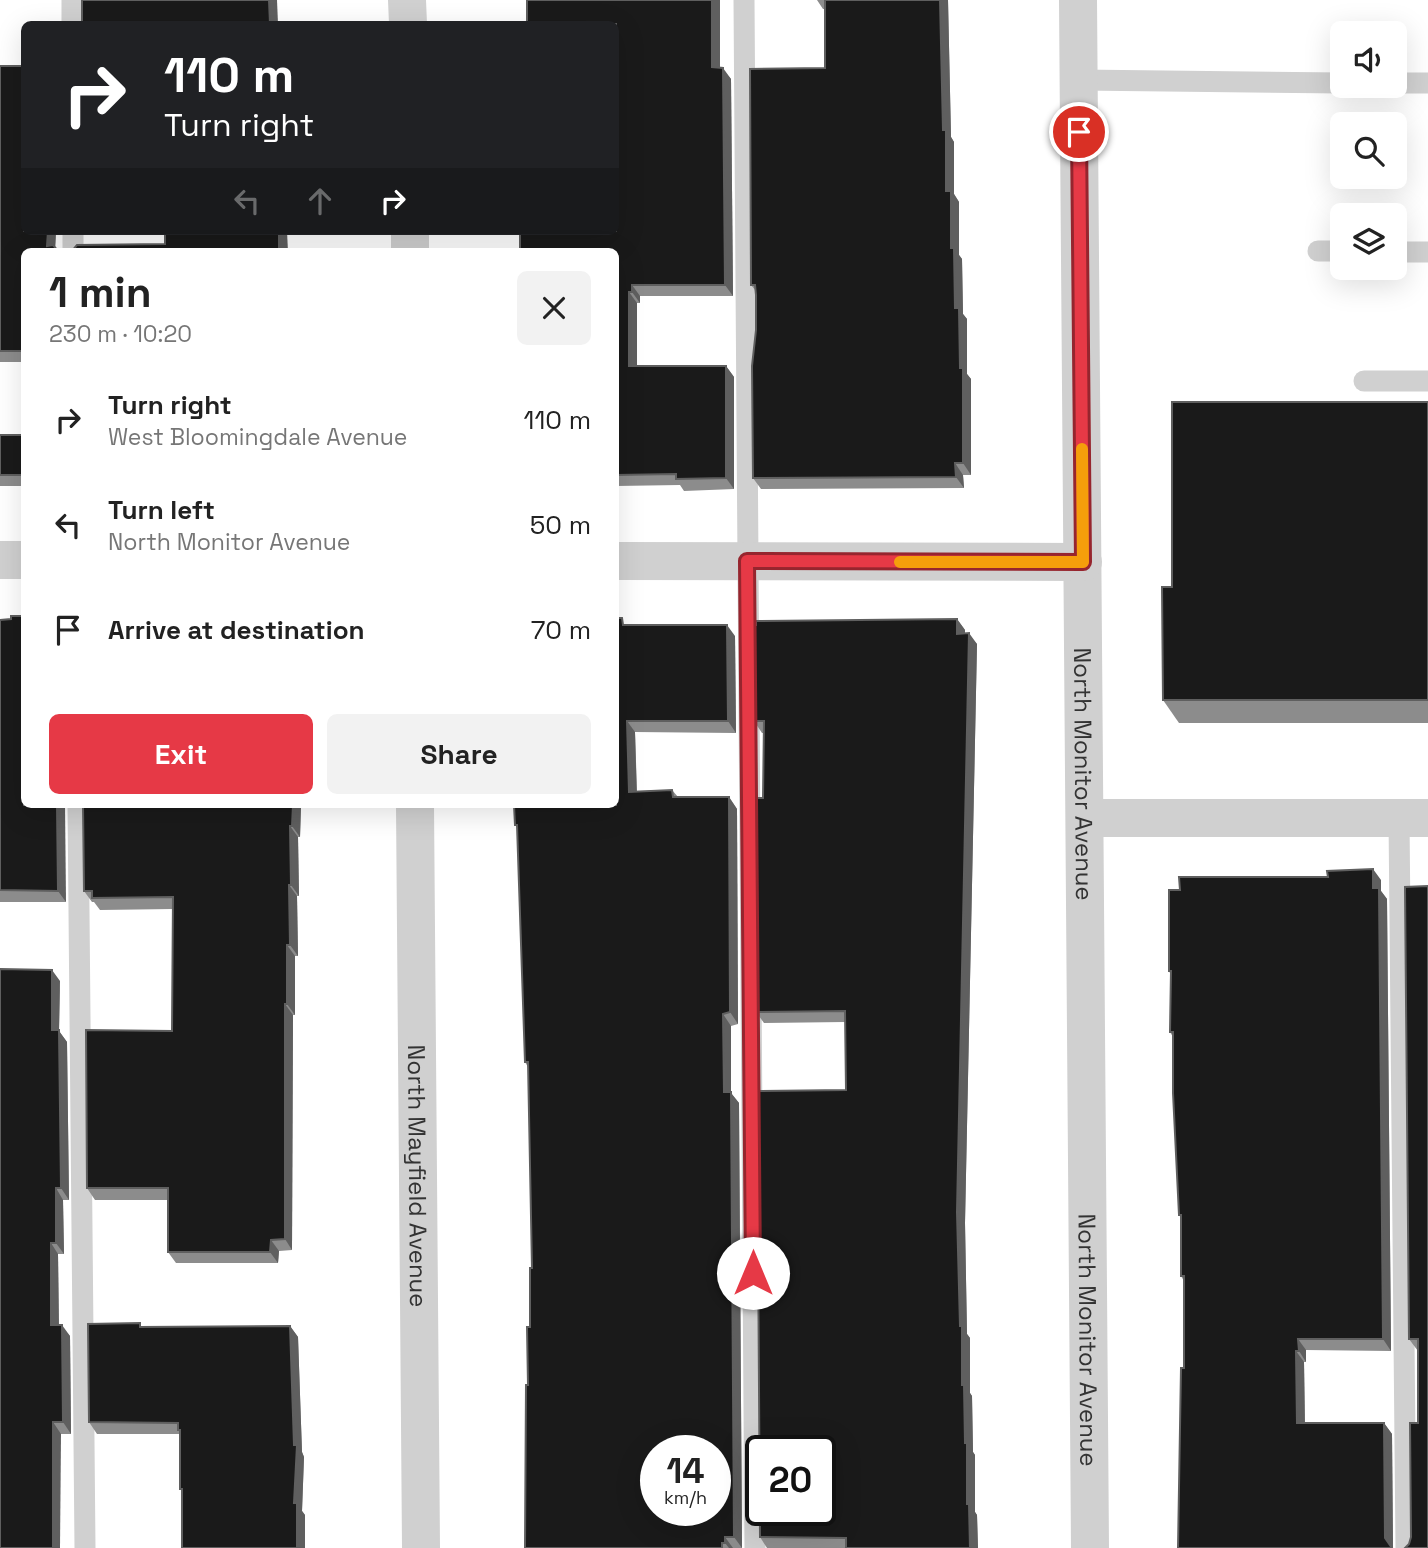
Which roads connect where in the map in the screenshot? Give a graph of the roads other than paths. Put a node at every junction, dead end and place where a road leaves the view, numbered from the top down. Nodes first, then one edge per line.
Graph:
1 (72, 0) edge
2 (407, 0) edge
3 (744, 0) edge
4 (1078, 0) edge
5 (72, 21) edge
6 (408, 21) edge
7 (1079, 80) junction
8 (1330, 83) edge
9 (1407, 83) edge
10 (1428, 83) edge
11 (1318, 251) dead end
12 (1330, 251) edge
13 (1407, 252) edge
14 (1428, 253) edge
15 (1428, 380) edge
16 (1364, 381) dead end
17 (0, 561) edge
18 (21, 561) edge
19 (619, 561) edge
20 (747, 561) junction
21 (1083, 562) junction
22 (78, 808) edge
23 (415, 808) edge
24 (1085, 818) junction
25 (1413, 818) edge
26 (85, 1548) edge
27 (421, 1548) edge
28 (755, 1548) edge
29 (1090, 1548) edge
30 (1406, 1548) edge

1 - 5 lane
2 - 6 street
3 - 20 lane
4 - 7 street, North Monitor Avenue
7 - 8 lane
7 - 21 street, North Monitor Avenue
9 - 10 lane
11 - 12 lane
13 - 14 lane
15 - 16 lane
17 - 18 street
19 - 20 street
20 - 21 street
20 - 28 lane
21 - 24 street, North Monitor Avenue
22 - 26 lane
23 - 27 street, North Mayfield Avenue
24 - 25 street
24 - 29 street, North Monitor Avenue
25 - 30 lane

